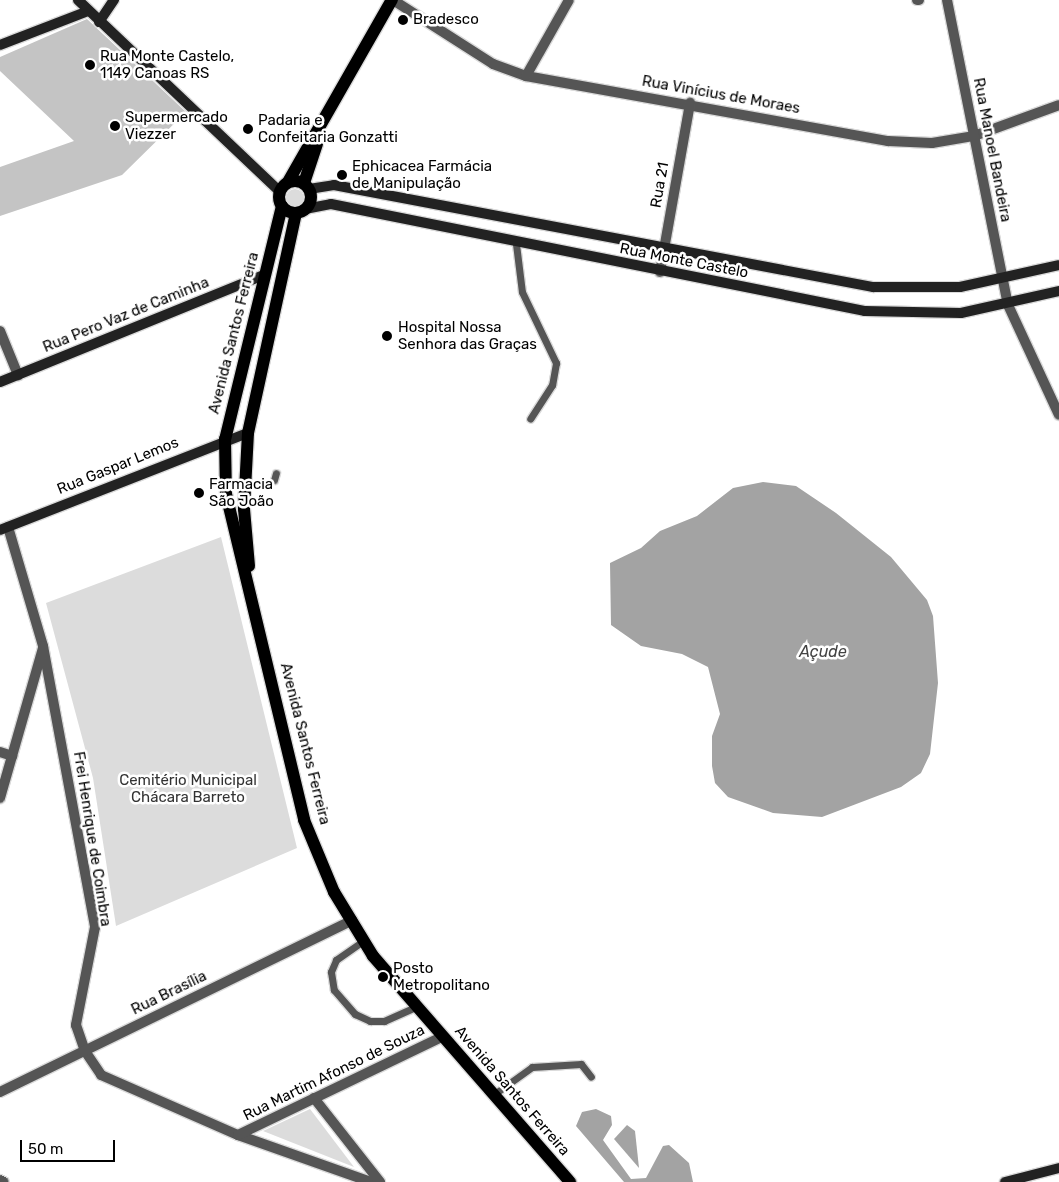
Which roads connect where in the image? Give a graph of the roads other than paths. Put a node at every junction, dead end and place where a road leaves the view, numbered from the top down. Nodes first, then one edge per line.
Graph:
1 (78, 0) edge
2 (114, 0) edge
3 (392, 0) edge
4 (569, 0) edge
5 (947, 0) edge
6 (88, 11) junction
7 (99, 22) junction
8 (0, 46) edge
9 (526, 76) junction
10 (690, 103) junction
11 (1059, 105) edge
12 (325, 118) junction
13 (974, 136) junction
14 (306, 186) junction
15 (284, 187) junction
16 (282, 206) junction
17 (301, 211) junction
18 (516, 244) junction
19 (663, 250) junction
20 (1059, 265) edge
21 (660, 272) junction
22 (264, 275) junction
23 (1002, 279) junction
24 (1059, 291) edge
25 (1008, 306) junction
26 (0, 330) edge
27 (18, 375) junction
28 (0, 382) edge
29 (1059, 415) edge
30 (530, 419) dead end
31 (248, 433) junction
32 (225, 439) junction
33 (4, 528) edge
34 (250, 586) junction
35 (43, 646) junction
36 (0, 752) edge
37 (12, 756) junction
38 (0, 798) edge
39 (352, 920) junction
40 (363, 941) junction
41 (416, 1007) junction
42 (442, 1037) junction
43 (85, 1051) junction
44 (592, 1077) dead end
45 (0, 1092) edge
46 (493, 1095) junction
47 (314, 1098) junction
48 (238, 1135) junction
49 (1059, 1168) edge
50 (0, 1180) edge
51 (4, 1182) edge
52 (371, 1182) edge
53 (380, 1182) edge
54 (570, 1182) edge
55 (1005, 1182) edge

1 - 6 street
2 - 7 street
3 - 9 street, Rua Vinícius de Moraes
3 - 12 main road
4 - 9 street
5 - 13 street, Rua Manoel Bandeira
6 - 7 street
6 - 8 street
7 - 15 street
9 - 10 street, Rua Vinícius de Moraes
10 - 13 street, Rua Vinícius de Moraes
10 - 19 street, Rua 21
11 - 13 street, Rua Vinícius de Moraes
12 - 14 main road
12 - 15 main road
13 - 23 street, Rua Manoel Bandeira
14 - 15 main road
14 - 17 main road, Avenida Santos Ferreira
14 - 19 street, Rua Monte Castelo
15 - 16 main road
16 - 17 main road
16 - 22 main road, Avenida Santos Ferreira
17 - 18 street, Rua Monte Castelo
17 - 31 main road, Avenida Santos Ferreira
18 - 21 street, Rua Monte Castelo
18 - 30 lane
19 - 21 street, Rua 21
19 - 23 street, Rua Monte Castelo
20 - 23 street, Rua Monte Castelo
21 - 25 street, Rua Monte Castelo
22 - 27 street, Rua Pero Vaz de Caminha
22 - 32 main road, Avenida Santos Ferreira
23 - 25 street, Rua Manoel Bandeira
24 - 25 street, Rua Monte Castelo
25 - 29 street, Rua Manoel Bandeira
26 - 27 street
27 - 28 street, Rua Pero Vaz de Caminha
31 - 32 street, Rua Gaspar Lemos
31 - 34 main road, Avenida Santos Ferreira
32 - 33 street, Rua Gaspar Lemos
32 - 34 main road, Avenida Santos Ferreira
33 - 35 street, Frei Henrique de Coimbra
34 - 39 main road, Avenida Santos Ferreira
35 - 37 street
35 - 43 street, Frei Henrique de Coimbra
36 - 37 street
37 - 38 street
39 - 40 main road, Avenida Santos Ferreira
39 - 43 street, Rua Brasília
40 - 41 main road, Avenida Santos Ferreira
40 - 41 lane
41 - 42 main road, Avenida Santos Ferreira
42 - 46 main road, Avenida Santos Ferreira
42 - 47 street, Rua Martim Afonso de Souza
43 - 45 street, Rua Brasília
43 - 48 street, Frei Henrique de Coimbra
44 - 46 lane
46 - 54 main road, Avenida Santos Ferreira
47 - 48 street, Rua Martim Afonso de Souza
47 - 53 street
48 - 52 street, Frei Henrique de Coimbra
49 - 55 street
50 - 51 street

